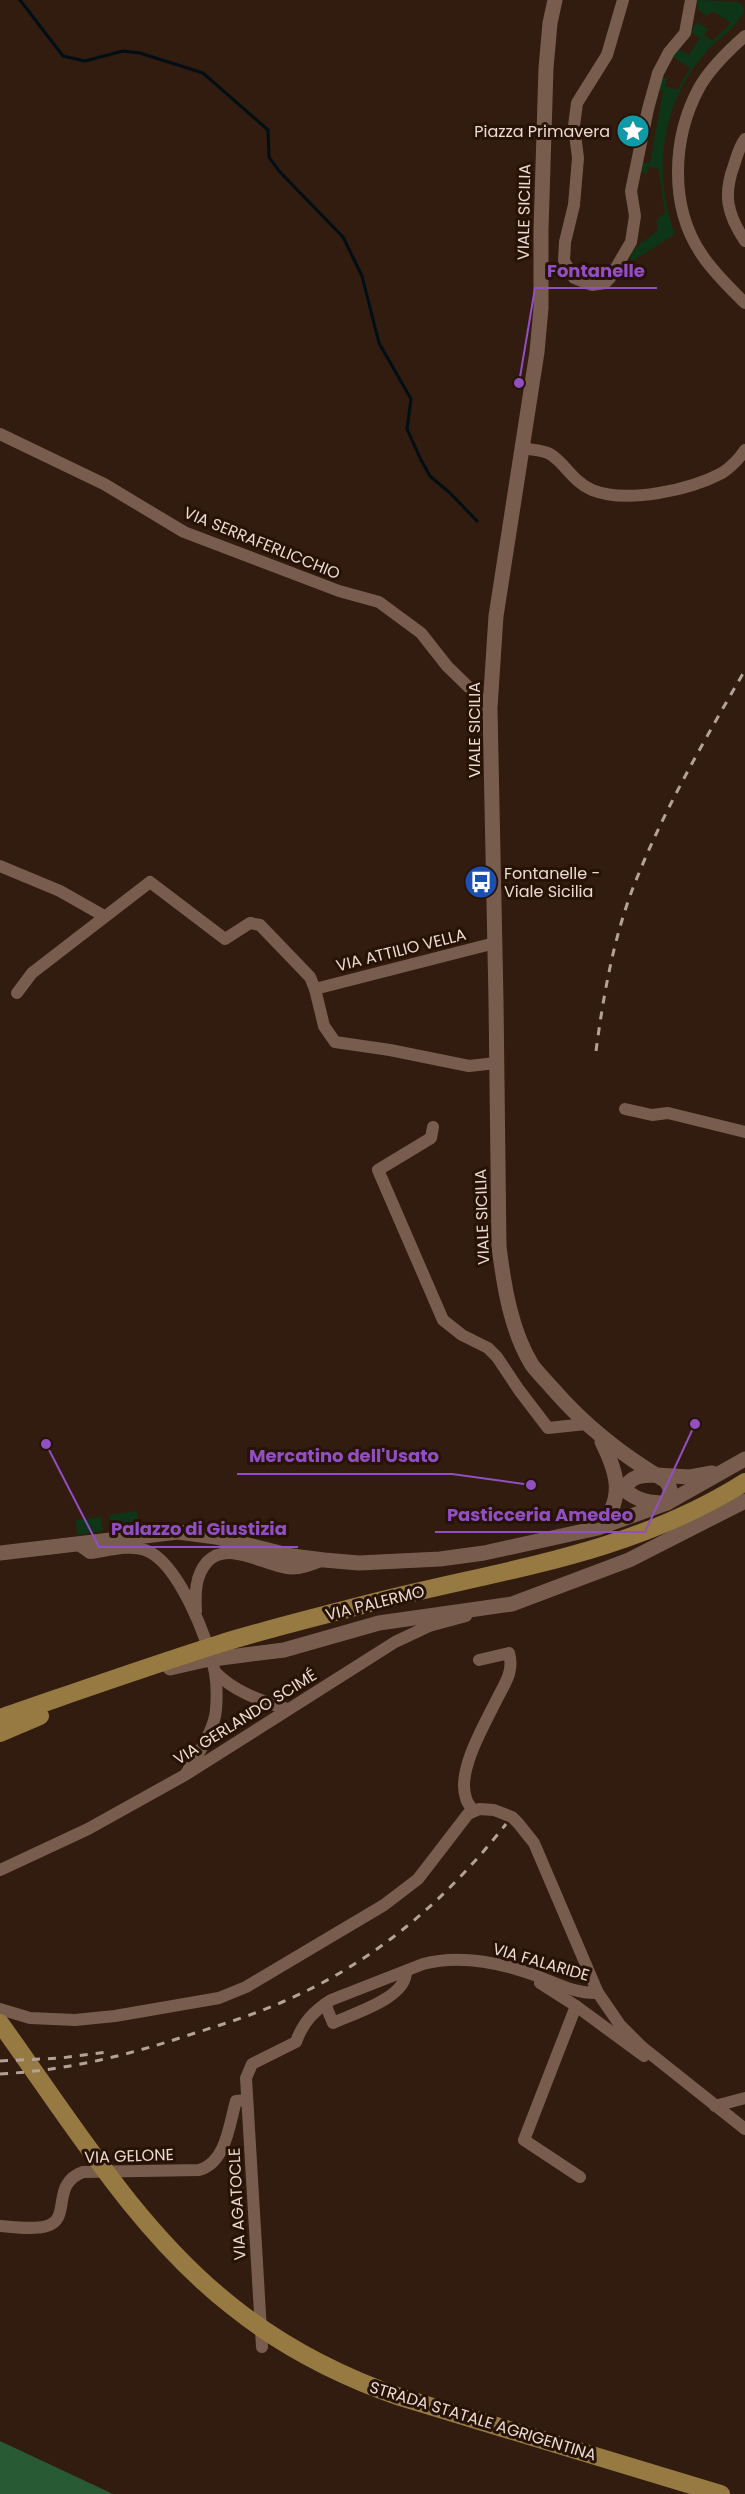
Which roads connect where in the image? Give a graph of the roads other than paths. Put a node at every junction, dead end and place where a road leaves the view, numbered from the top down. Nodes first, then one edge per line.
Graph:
1 (555, 0) edge
2 (623, 0) edge
3 (691, 0) edge
4 (745, 36) edge
5 (745, 139) edge
6 (745, 241) edge
7 (745, 303) edge
8 (0, 434) edge
9 (523, 448) junction
10 (745, 450) edge
11 (490, 708) junction
12 (0, 866) edge
13 (104, 916) junction
14 (495, 943) junction
15 (315, 989) junction
16 (17, 993) dead end
17 (496, 1063) junction
18 (625, 1108) dead end
19 (433, 1127) dead end
20 (745, 1132) edge
21 (592, 1429) junction
22 (745, 1459) edge
23 (730, 1468) junction
24 (655, 1475) junction
25 (616, 1476) junction
26 (745, 1482) edge
27 (625, 1490) junction
28 (745, 1501) edge
29 (667, 1503) junction
30 (603, 1523) junction
31 (76, 1543) junction
32 (0, 1552) edge
33 (324, 1560) junction
34 (454, 1583) junction
35 (512, 1604) junction
36 (357, 1606) junction
37 (197, 1618) junction
38 (478, 1660) dead end
39 (215, 1672) junction
40 (111, 1681) junction
41 (0, 1707) edge
42 (287, 1709) junction
43 (0, 1718) edge
44 (0, 1733) edge
45 (185, 1775) junction
46 (473, 1811) junction
47 (0, 1870) edge
48 (405, 1971) junction
49 (528, 1973) junction
50 (598, 1993) junction
51 (325, 2004) junction
52 (576, 2006) junction
53 (0, 2009) edge
54 (0, 2024) edge
55 (659, 2061) junction
56 (745, 2098) edge
57 (247, 2100) junction
58 (715, 2106) junction
59 (745, 2130) edge
60 (579, 2177) dead end
61 (0, 2226) edge
62 (262, 2347) dead end
63 (721, 2494) edge

1 - 9 street, VIALE SICILIA
2 - 3 street
4 - 7 street
5 - 6 street
8 - 11 street, VIA SERRAFERLICCHIO
9 - 10 street
9 - 11 street, VIALE SICILIA
11 - 14 street, VIALE SICILIA
12 - 13 street
13 - 15 street
13 - 16 street
14 - 15 street, VIA ATTILIO VELLA
14 - 17 street, VIALE SICILIA
15 - 17 street
17 - 21 street, VIALE SICILIA
18 - 20 street
19 - 21 street
21 - 24 street
21 - 25 street
22 - 23 street
23 - 24 street
23 - 29 street
24 - 27 street
24 - 29 street
25 - 27 street
25 - 30 street
26 - 34 main road, VIA PALERMO
27 - 29 street
27 - 30 street
28 - 35 street
29 - 30 street
30 - 33 street
30 - 34 street
31 - 32 street
31 - 33 street
31 - 37 street
33 - 37 street
34 - 36 main road, VIA PALERMO
35 - 40 street
35 - 42 street, VIA GERLANDO SCIMÉ
36 - 40 main road, VIA PALERMO
36 - 41 main road
37 - 39 street
38 - 46 street
39 - 42 street
39 - 45 street
40 - 43 main road, VIA PALERMO
40 - 44 main road
42 - 45 street, VIA GERLANDO SCIMÉ
45 - 47 street, VIA GERLANDO SCIMÉ
46 - 50 street
46 - 53 street
48 - 49 street, VIA FALARIDE
48 - 51 street, VIA FALARIDE
48 - 51 street
49 - 50 street, VIA FALARIDE
49 - 52 street
50 - 55 street
51 - 57 street, VIA FALARIDE
52 - 55 street
52 - 60 street
54 - 63 main road, STRADA STATALE AGRIGENTINA
55 - 58 street
56 - 58 street
57 - 61 street, VIA GELONE
57 - 62 street, VIA AGATOCLE
58 - 59 street

